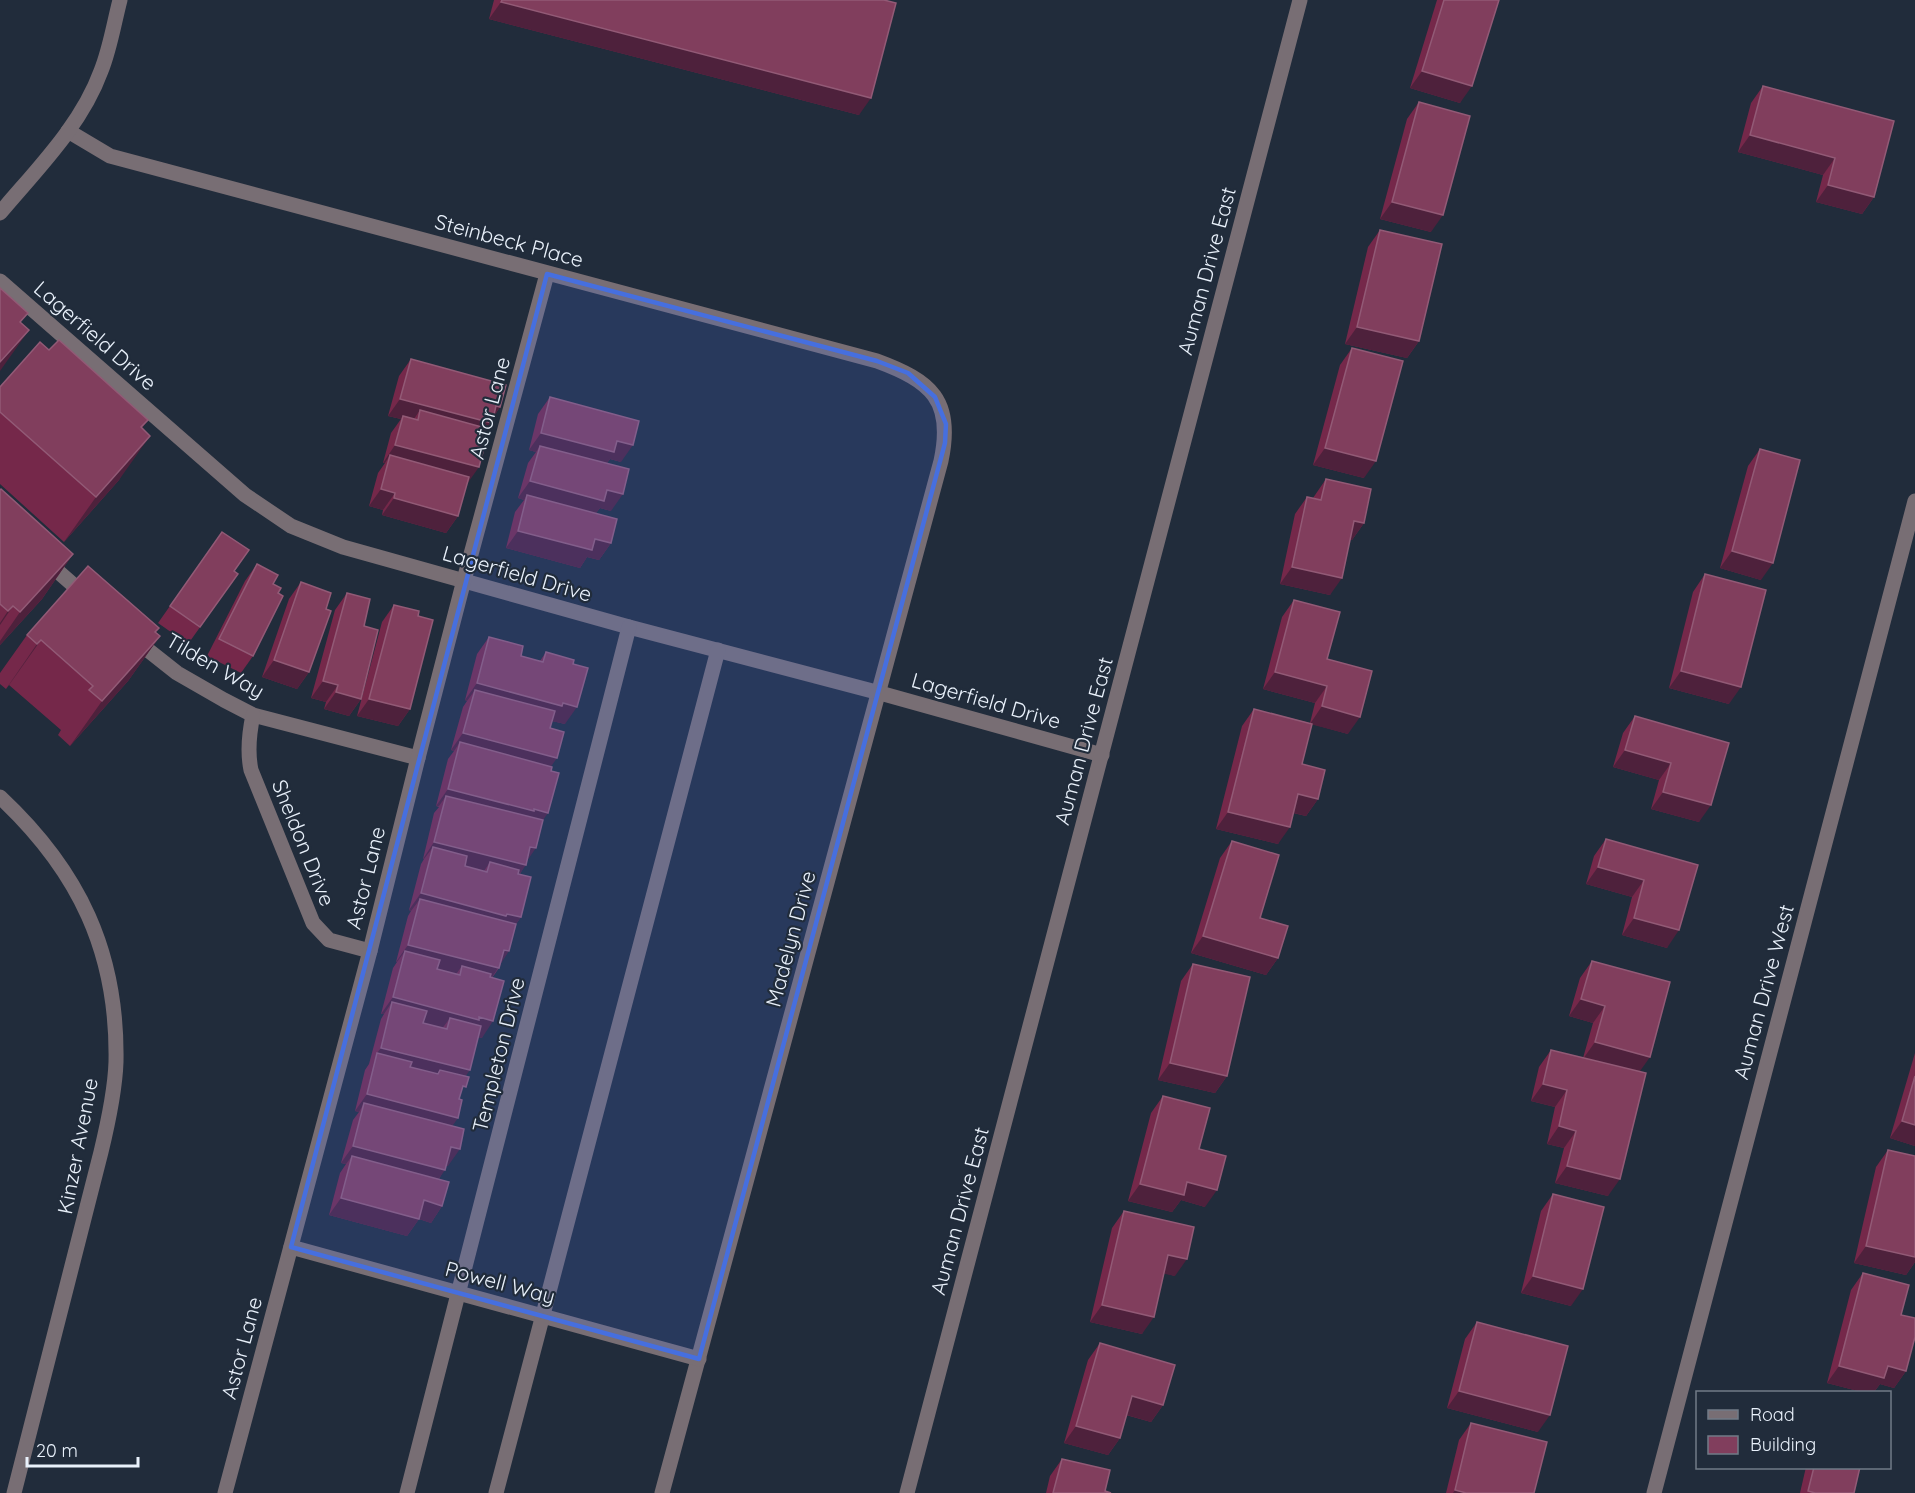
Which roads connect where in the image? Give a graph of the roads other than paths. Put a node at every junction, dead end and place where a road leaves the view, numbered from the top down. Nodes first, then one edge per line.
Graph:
1 (120, 0) edge
2 (1300, 0) edge
3 (68, 131) junction
4 (0, 213) edge
5 (547, 274) junction
6 (0, 281) edge
7 (935, 397) joint
8 (1915, 501) edge
9 (35, 551) edge
10 (464, 580) junction
11 (97, 606) edge
12 (629, 627) junction
13 (124, 630) edge
14 (718, 650) junction
15 (880, 693) junction
16 (253, 714) junction
17 (1102, 755) junction
18 (418, 758) junction
19 (0, 797) edge
20 (370, 951) junction
21 (291, 1247) junction
22 (459, 1294) junction
23 (542, 1316) junction
24 (699, 1359) junction
25 (14, 1493) edge
26 (225, 1493) edge
27 (407, 1493) edge
28 (496, 1493) edge
29 (662, 1493) edge
30 (908, 1493) edge
31 (1654, 1493) edge

1 - 3 street
2 - 17 street, Auman Drive East
3 - 4 street
3 - 5 street, Steinbeck Place
5 - 7 street, Steinbeck Place
5 - 10 street, Astor Lane
6 - 10 street, Lagerfield Drive
7 - 15 street, Madelyn Drive
8 - 31 street, Auman Drive West
9 - 11 street
10 - 12 street, Lagerfield Drive
10 - 18 street, Astor Lane
12 - 14 street, Lagerfield Drive
12 - 22 street, Templeton Drive
13 - 16 street, Tilden Way
14 - 15 street, Lagerfield Drive
14 - 23 street
15 - 17 street, Lagerfield Drive
15 - 24 street, Madelyn Drive
16 - 18 street, Tilden Way
16 - 20 street, Sheldon Drive
17 - 30 street, Auman Drive East
18 - 20 street, Astor Lane
19 - 25 street, Kinzer Avenue
20 - 21 street, Astor Lane
21 - 22 street, Powell Way
21 - 26 street, Astor Lane
22 - 23 street, Powell Way
22 - 27 street, Templeton Drive
23 - 24 street, Powell Way
23 - 28 street
24 - 29 street, Madelyn Drive

